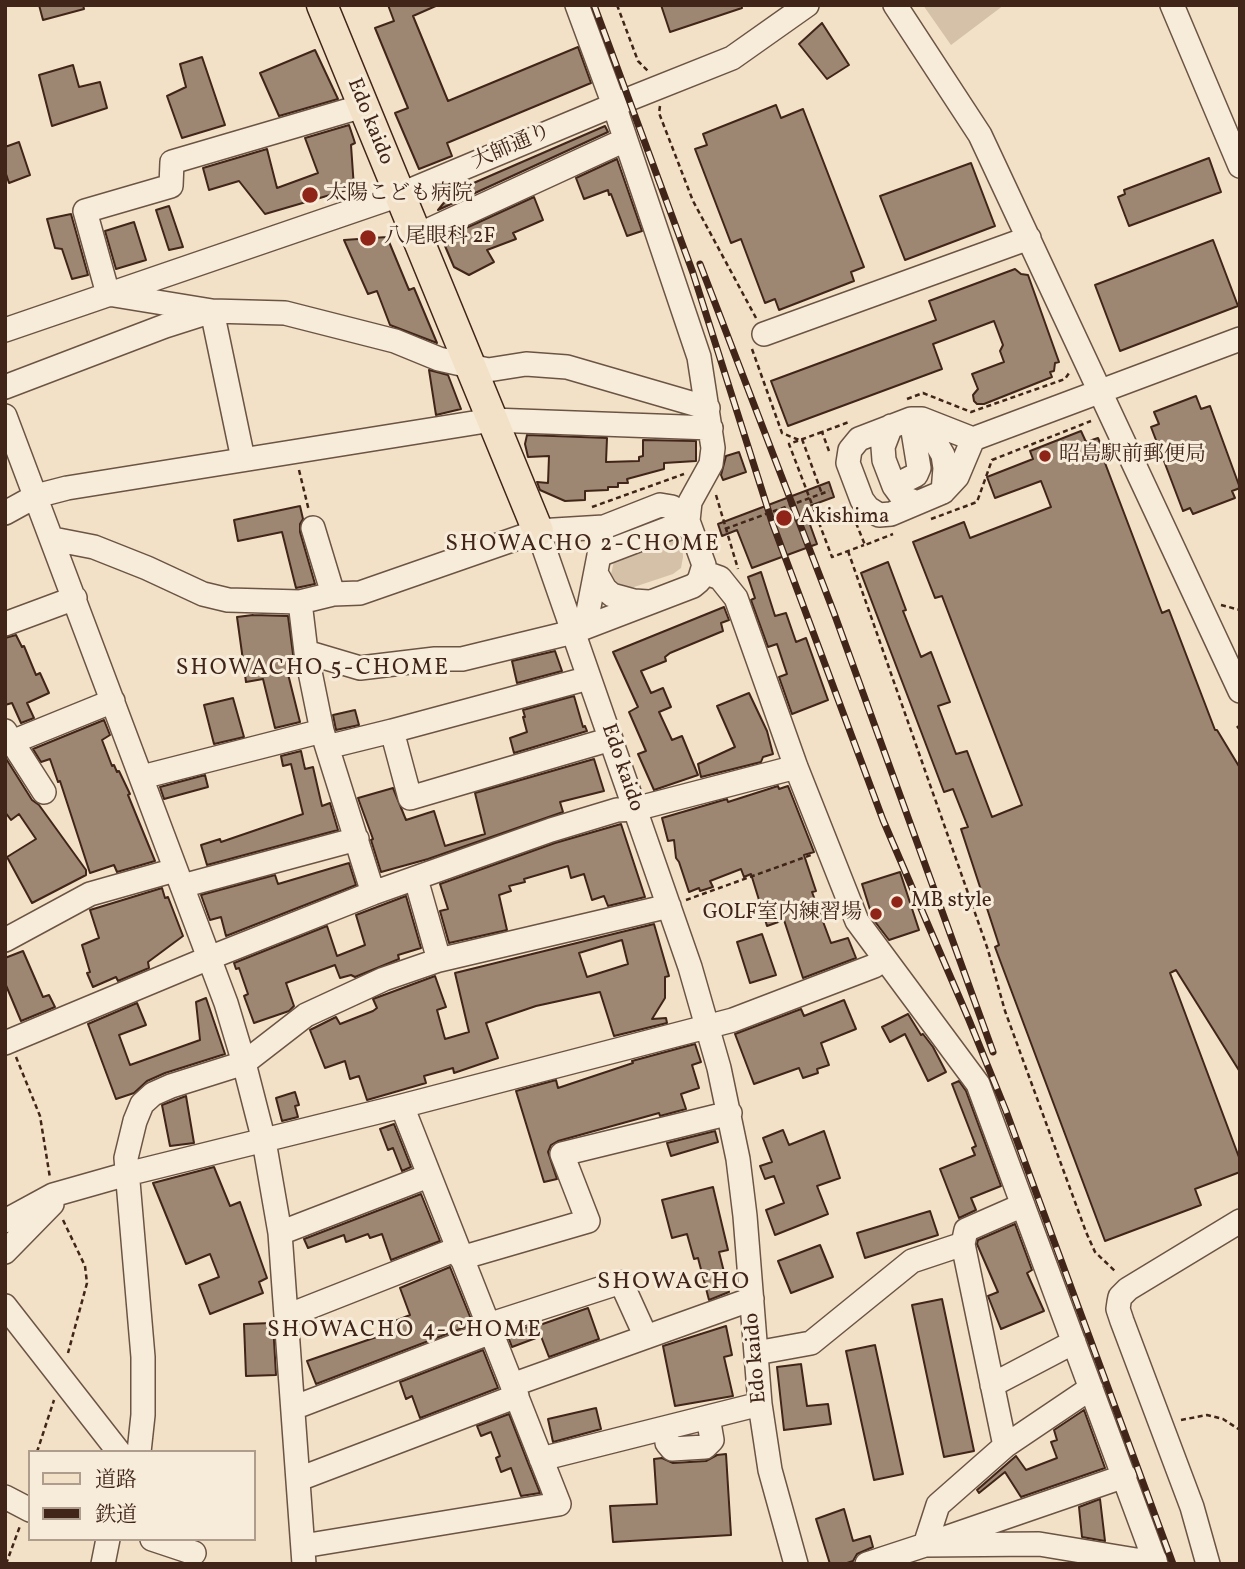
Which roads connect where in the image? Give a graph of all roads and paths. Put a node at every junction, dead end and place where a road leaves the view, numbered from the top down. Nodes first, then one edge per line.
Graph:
1 (322, 5) edge
2 (577, 5) edge
3 (617, 5) edge
4 (807, 5) edge
5 (895, 5) edge
6 (1172, 5) edge
7 (656, 89) junction
8 (614, 104) junction
9 (363, 106) junction
10 (625, 140) junction
11 (1240, 166) edge
12 (399, 195) junction
13 (416, 236) junction
14 (1029, 238) junction
15 (108, 294) junction
16 (212, 311) junction
17 (5, 330) edge
18 (1240, 339) edge
19 (762, 340) junction
20 (470, 366) junction
21 (5, 387) edge
22 (1099, 391) junction
23 (5, 416) edge
24 (710, 418) junction
25 (492, 420) junction
26 (908, 421) junction
27 (822, 432) dead end
28 (973, 439) junction
29 (800, 440) junction
30 (295, 451) junction
31 (243, 459) junction
32 (693, 479) dead end
33 (713, 485) dead end
34 (894, 486) junction
35 (829, 491) dead end
36 (943, 492) junction
37 (822, 494) junction
38 (36, 496) junction
39 (811, 497) junction
40 (917, 503) junction
41 (589, 509) dead end
42 (5, 513) edge
43 (688, 521) junction
44 (604, 527) junction
45 (313, 528) joint
46 (725, 529) junction
47 (538, 531) junction
48 (53, 539) junction
49 (865, 545) dead end
50 (848, 551) junction
51 (598, 564) junction
52 (703, 572) junction
53 (735, 581) junction
54 (333, 594) junction
55 (75, 598) junction
56 (300, 602) junction
57 (651, 602) junction
58 (1240, 610) edge
59 (1222, 614) dead end
60 (5, 624) edge
61 (573, 632) junction
62 (306, 652) junction
63 (589, 678) junction
64 (1240, 691) edge
65 (113, 701) junction
66 (392, 731) junction
67 (8, 737) edge
68 (325, 739) junction
69 (611, 739) junction
70 (796, 767) junction
71 (142, 777) junction
72 (44, 792) dead end
73 (635, 809) junction
74 (357, 839) junction
75 (828, 849) junction
76 (179, 878) junction
77 (416, 879) junction
78 (373, 893) junction
79 (669, 906) junction
80 (5, 940) edge
81 (209, 958) junction
82 (884, 959) junction
83 (439, 960) junction
84 (709, 1027) junction
85 (7, 1042) edge
86 (244, 1063) junction
87 (402, 1106) junction
88 (730, 1113) junction
89 (264, 1141) junction
90 (127, 1174) junction
91 (428, 1176) junction
92 (54, 1198) junction
93 (1023, 1205) junction
94 (5, 1221) edge
95 (1240, 1222) edge
96 (280, 1233) junction
97 (963, 1244) junction
98 (5, 1252) edge
99 (459, 1254) junction
100 (1128, 1289) junction
101 (752, 1299) junction
102 (5, 1306) edge
103 (287, 1316) junction
104 (489, 1328) junction
105 (646, 1337) junction
106 (1074, 1342) junction
107 (756, 1353) junction
108 (61, 1377) junction
109 (992, 1385) junction
110 (1091, 1388) junction
111 (514, 1390) junction
112 (760, 1404) junction
113 (293, 1408) junction
114 (1179, 1421) dead end
115 (1240, 1430) edge
116 (1004, 1446) junction
117 (38, 1450) edge
118 (117, 1450) edge
119 (139, 1450) edge
120 (541, 1459) junction
121 (1125, 1476) junction
122 (299, 1479) junction
123 (5, 1497) edge
124 (28, 1509) edge
125 (108, 1541) edge
126 (158, 1541) edge
127 (925, 1545) junction
128 (194, 1552) edge
129 (303, 1555) edge
130 (1156, 1562) edge
131 (6, 1564) edge
132 (103, 1564) edge
133 (796, 1564) edge
134 (867, 1564) edge
135 (1208, 1564) edge

1 - 9 main road, Edo kaido
2 - 8 street
3 - 7 path
4 - 7 street, 大師通り
5 - 14 street
6 - 11 street
7 - 8 street, 大師通り
7 - 19 path
8 - 10 street
8 - 12 street, 大師通り
9 - 12 main road, Edo kaido
9 - 15 street
10 - 13 street
10 - 24 street
12 - 13 main road, Edo kaido
12 - 15 street, 大師通り
13 - 20 main road, Edo kaido
14 - 19 street
14 - 22 street
15 - 16 street
15 - 17 street, 大師通り
16 - 20 street
16 - 21 street
16 - 31 street
18 - 22 street
19 - 29 path
20 - 24 street
20 - 25 main road, Edo kaido
22 - 28 street
22 - 64 street
23 - 38 street
24 - 25 street
24 - 43 street
25 - 30 street
25 - 47 main road, Edo kaido
26 - 28 street
26 - 34 street
26 - 34 street
26 - 36 street
26 - 40 street
27 - 29 path
28 - 36 street
29 - 37 path
29 - 39 path
30 - 31 street
30 - 45 path
31 - 38 street
32 - 41 path
33 - 46 path
34 - 40 street
35 - 37 path, bridge
36 - 40 street
37 - 39 path, bridge
38 - 42 street
38 - 48 street
39 - 46 path, bridge
39 - 50 path
43 - 44 street
43 - 51 street
43 - 52 street
44 - 47 street
44 - 51 street
45 - 54 street
46 - 53 path
47 - 54 street
47 - 61 street, Edo kaido
48 - 55 street
48 - 56 street
49 - 50 path
50 - 100 path
51 - 57 street
51 - 61 street
52 - 53 street
52 - 57 street
53 - 70 street
54 - 56 street
55 - 60 street
55 - 65 street
56 - 62 street
57 - 61 street
58 - 59 path
61 - 62 street
61 - 63 street, Edo kaido
62 - 68 street
63 - 66 street
63 - 69 street, Edo kaido
65 - 67 street
65 - 71 street
66 - 68 street
66 - 69 street
67 - 72 street
68 - 71 street
68 - 74 street
69 - 73 street, Edo kaido
70 - 73 street
70 - 75 street
71 - 76 street
73 - 77 street
73 - 79 street, Edo kaido
74 - 76 street
74 - 78 street
75 - 79 path
75 - 82 street
76 - 80 street
76 - 81 street
77 - 78 street
77 - 83 street
78 - 81 street
79 - 83 street
79 - 84 street, Edo kaido
81 - 85 street
81 - 86 street
82 - 84 street
82 - 93 street
83 - 86 street
84 - 87 street
84 - 88 street, Edo kaido
85 - 92 path
86 - 89 street
86 - 90 street
87 - 89 street
87 - 91 street
88 - 99 street
88 - 101 street, Edo kaido
89 - 90 street
89 - 96 street
90 - 92 street
90 - 119 street
91 - 96 street
91 - 99 street
92 - 94 street
92 - 98 street
92 - 108 path
93 - 97 street
93 - 106 street
95 - 100 street
96 - 103 street
97 - 107 street
97 - 109 street
99 - 103 street
99 - 104 street
100 - 135 street
101 - 105 street
101 - 107 street, Edo kaido
102 - 108 street
103 - 113 street
104 - 105 street
104 - 111 street
104 - 113 street
105 - 111 street
106 - 109 street
106 - 110 street
107 - 112 street, Edo kaido
108 - 117 path
108 - 118 street
109 - 116 street
110 - 116 street
110 - 121 street
111 - 120 street
111 - 122 street
112 - 120 street
112 - 133 street, Edo kaido
113 - 122 street
114 - 115 path
116 - 127 street
120 - 129 street
121 - 127 street
121 - 130 street
122 - 129 street
123 - 124 street
124 - 131 path
125 - 132 street
126 - 128 street
127 - 130 street
127 - 134 street

